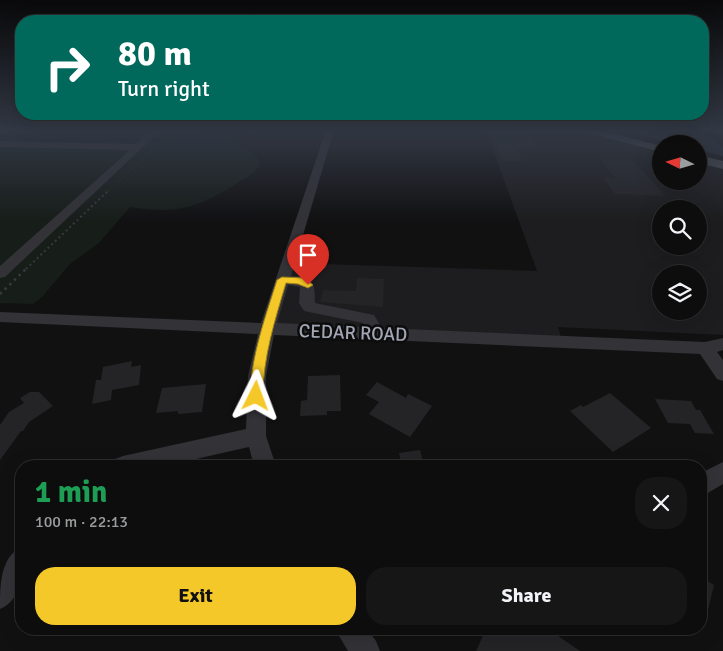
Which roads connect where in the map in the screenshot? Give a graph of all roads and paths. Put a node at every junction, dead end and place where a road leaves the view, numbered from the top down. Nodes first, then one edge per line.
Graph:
1 (124, 160) edge
2 (141, 160) edge
3 (320, 160) edge
4 (708, 161) edge
5 (723, 165) edge
6 (0, 274) edge
7 (282, 280) junction
8 (0, 294) edge
9 (0, 317) edge
10 (267, 329) junction
11 (376, 334) junction
12 (723, 344) edge
13 (705, 348) junction
14 (723, 374) edge
15 (256, 436) junction
16 (150, 460) edge
17 (263, 460) edge
18 (723, 472) edge
19 (707, 482) edge
20 (15, 570) edge
21 (0, 596) edge
22 (354, 635) edge
23 (366, 651) edge

1 - 6 street
2 - 8 path
3 - 7 street
4 - 5 main road
7 - 10 street
7 - 11 street
9 - 10 street, CEDAR ROAD
10 - 11 street, CEDAR ROAD
10 - 15 street
11 - 13 street, CEDAR ROAD
12 - 13 street, CEDAR ROAD
13 - 14 street
15 - 16 street
15 - 17 street
18 - 19 street
20 - 21 street
22 - 23 street

